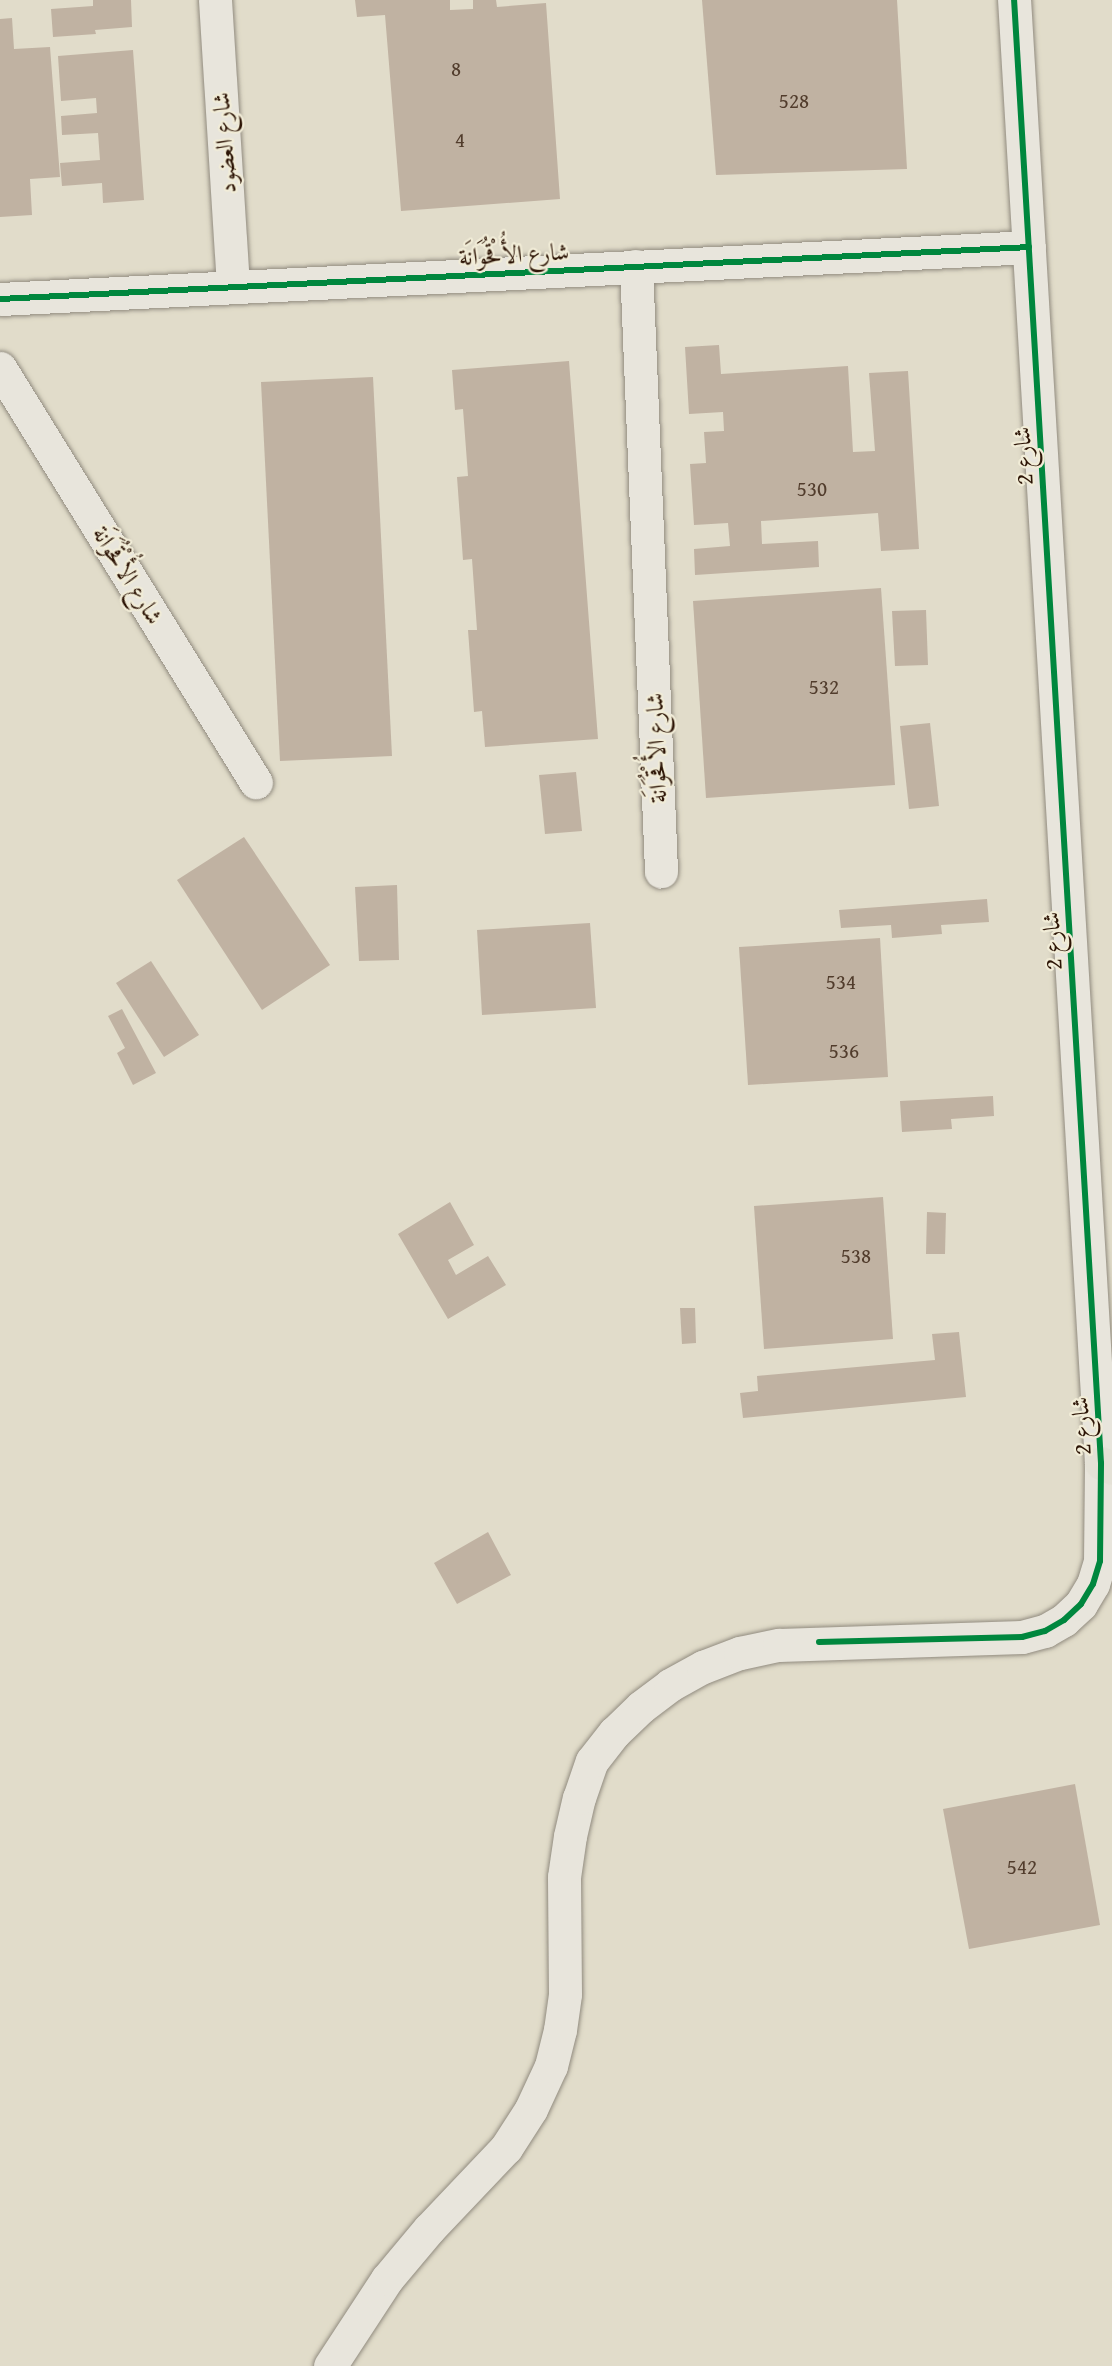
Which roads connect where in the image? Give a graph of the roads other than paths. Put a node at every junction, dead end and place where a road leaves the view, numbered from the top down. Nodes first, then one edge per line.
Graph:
1 (215, 0) edge
2 (1014, 0) edge
3 (1029, 247) junction
4 (636, 266) junction
5 (233, 286) junction
6 (0, 299) edge
7 (0, 368) edge
8 (256, 782) dead end
9 (661, 871) dead end
10 (1107, 1466) edge
11 (330, 2366) edge

1 - 5 street, شارع العضود
2 - 3 street, شارع 2
3 - 4 street, شارع الأُقْحُوَانَة
3 - 10 street, شارع 2
4 - 5 street, شارع الأُقْحُوَانَة
4 - 9 street, شارع الأُقْحُوَانَة
5 - 6 street, شارع الأُقْحُوَانَة
7 - 8 street, شارع الأُقْحُوَانَة
10 - 11 street, شارع 2

